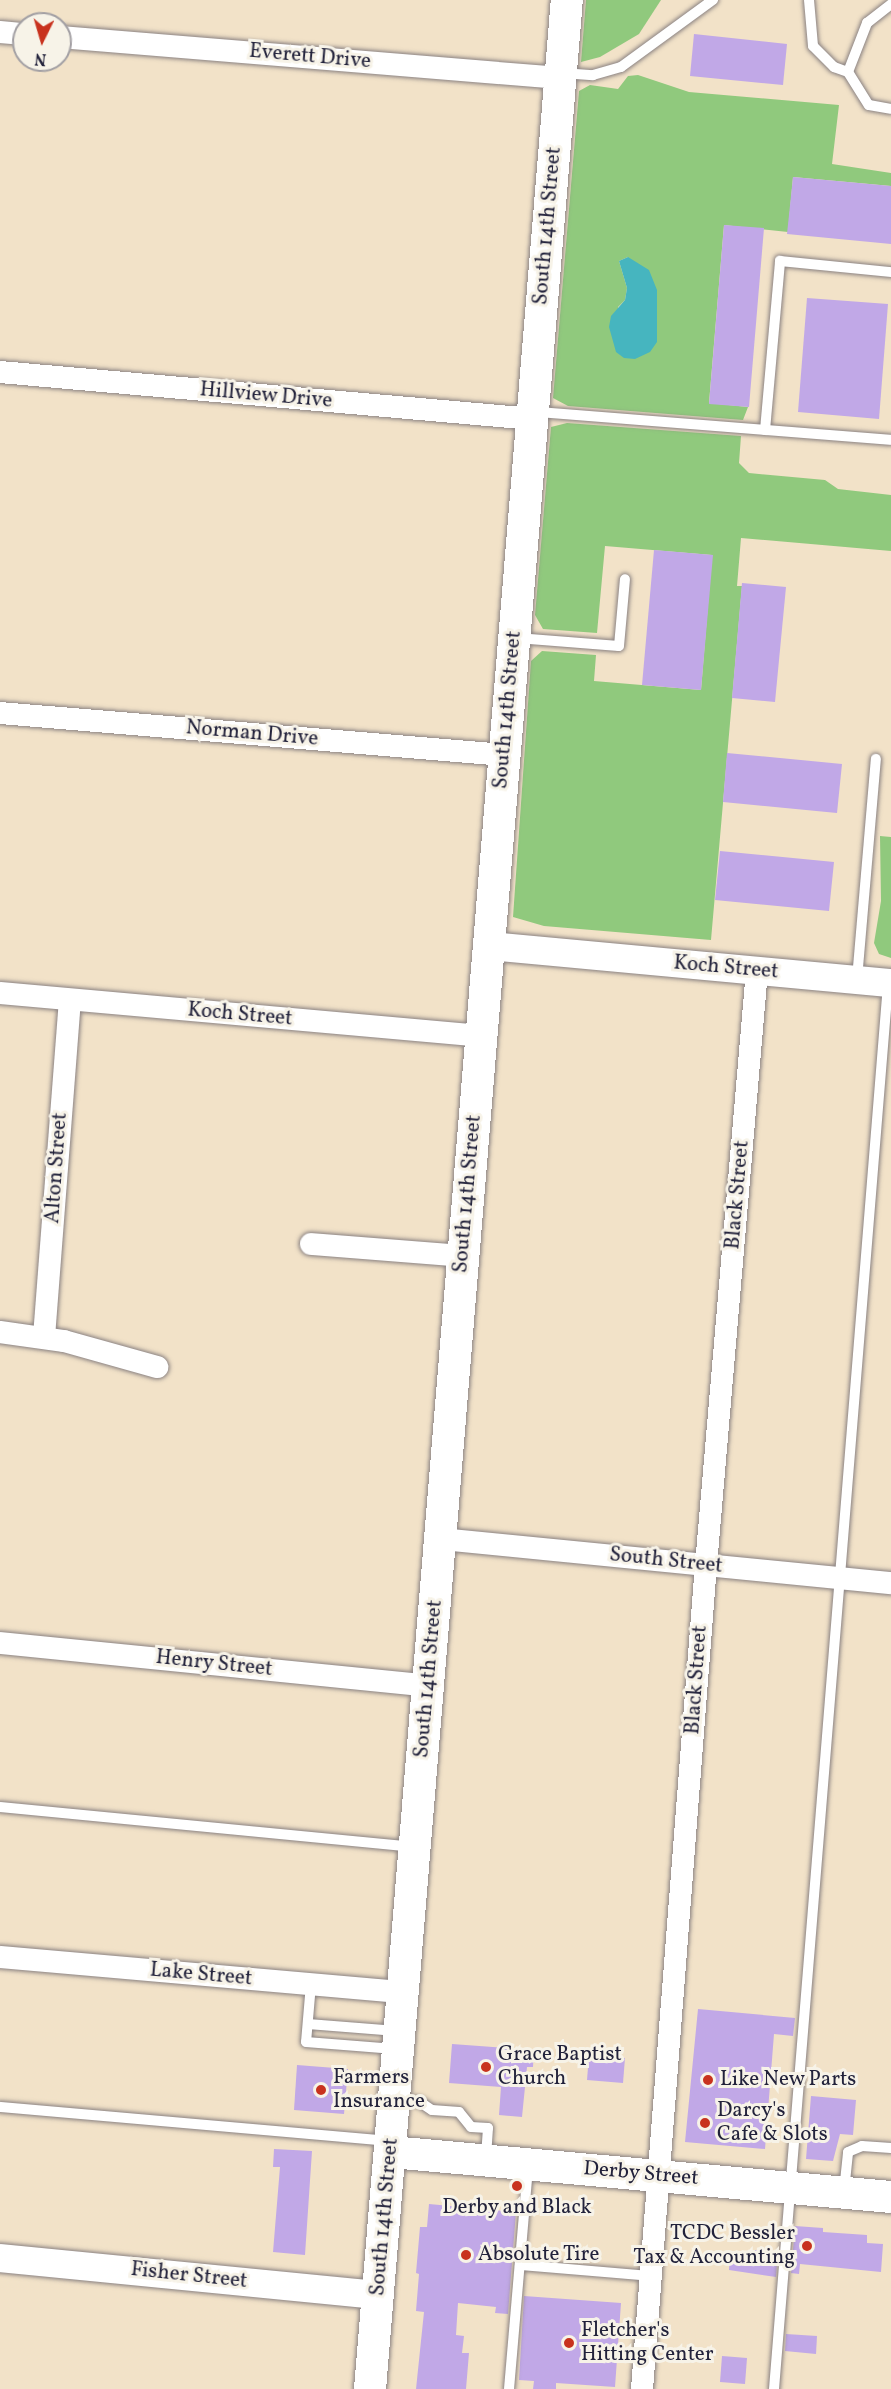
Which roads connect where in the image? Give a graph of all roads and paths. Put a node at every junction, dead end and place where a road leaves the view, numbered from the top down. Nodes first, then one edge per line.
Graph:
1 (567, 0) edge
2 (713, 0) edge
3 (809, 0) edge
4 (891, 4) edge
5 (72, 38) edge
6 (848, 72) junction
7 (560, 75) junction
8 (891, 108) edge
9 (891, 272) edge
10 (0, 372) edge
11 (533, 415) junction
12 (765, 430) junction
13 (891, 440) edge
14 (625, 579) dead end
15 (514, 637) junction
16 (0, 713) edge
17 (504, 754) junction
18 (876, 759) dead end
19 (490, 946) junction
20 (757, 970) junction
21 (857, 979) junction
22 (890, 982) edge
23 (0, 993) edge
24 (70, 1000) junction
25 (481, 1036) junction
26 (311, 1244) dead end
27 (464, 1256) junction
28 (0, 1332) edge
29 (44, 1337) junction
30 (157, 1367) dead end
31 (441, 1539) junction
32 (706, 1565) junction
33 (842, 1579) junction
34 (891, 1583) edge
35 (0, 1643) edge
36 (428, 1686) junction
37 (0, 1807) edge
38 (415, 1847) junction
39 (0, 1957) edge
40 (311, 1984) junction
41 (403, 1992) junction
42 (308, 2024) junction
43 (399, 2040) junction
44 (394, 2099) junction
45 (0, 2107) edge
46 (391, 2147) junction
47 (891, 2148) edge
48 (485, 2160) junction
49 (528, 2164) junction
50 (660, 2176) junction
51 (790, 2188) junction
52 (844, 2193) junction
53 (891, 2197) edge
54 (0, 2258) edge
55 (520, 2265) junction
56 (651, 2276) junction
57 (378, 2295) junction
58 (370, 2389) edge
59 (509, 2389) edge
60 (642, 2389) edge
61 (774, 2389) edge

1 - 7 main road, South 14th Street
2 - 7 lane
3 - 6 lane
4 - 6 lane
5 - 7 street, Everett Drive
6 - 8 lane
7 - 11 main road, South 14th Street
9 - 12 lane
10 - 11 street, Hillview Drive
11 - 12 lane
11 - 15 main road, South 14th Street
12 - 13 lane
14 - 15 lane
15 - 17 main road, South 14th Street
16 - 17 street, Norman Drive
17 - 19 main road, South 14th Street
18 - 21 lane
19 - 20 street, Koch Street
19 - 25 main road, South 14th Street
20 - 21 street, Koch Street
20 - 32 street, Black Street
21 - 22 street, Koch Street
22 - 33 lane
23 - 24 street, Koch Street
24 - 25 street, Koch Street
24 - 29 street, Alton Street
25 - 27 main road, South 14th Street
26 - 27 street
27 - 31 main road, South 14th Street
28 - 29 street
29 - 30 street
31 - 32 street, South Street
31 - 36 main road, South 14th Street
32 - 33 street, South Street
32 - 50 street, Black Street
33 - 34 street, South Street
33 - 51 lane
35 - 36 street, Henry Street
36 - 38 main road, South 14th Street
37 - 38 lane
38 - 41 main road, South 14th Street
39 - 40 street, Lake Street
40 - 41 street, Lake Street
40 - 42 lane
41 - 43 main road, South 14th Street
42 - 43 lane
42 - 43 lane
43 - 44 main road, South 14th Street
44 - 46 main road, South 14th Street
44 - 48 lane
45 - 46 lane
46 - 48 main road, Derby Street
46 - 57 main road, South 14th Street
47 - 52 lane
48 - 49 main road, Derby Street
49 - 50 main road, Derby Street
49 - 55 lane
50 - 51 main road, Derby Street
50 - 56 street, Black Street
51 - 52 main road, Derby Street
51 - 61 lane
52 - 53 main road, Derby Street
54 - 57 street, Fisher Street
55 - 56 lane
55 - 59 lane
56 - 60 street, Black Street
57 - 58 main road, South 14th Street

